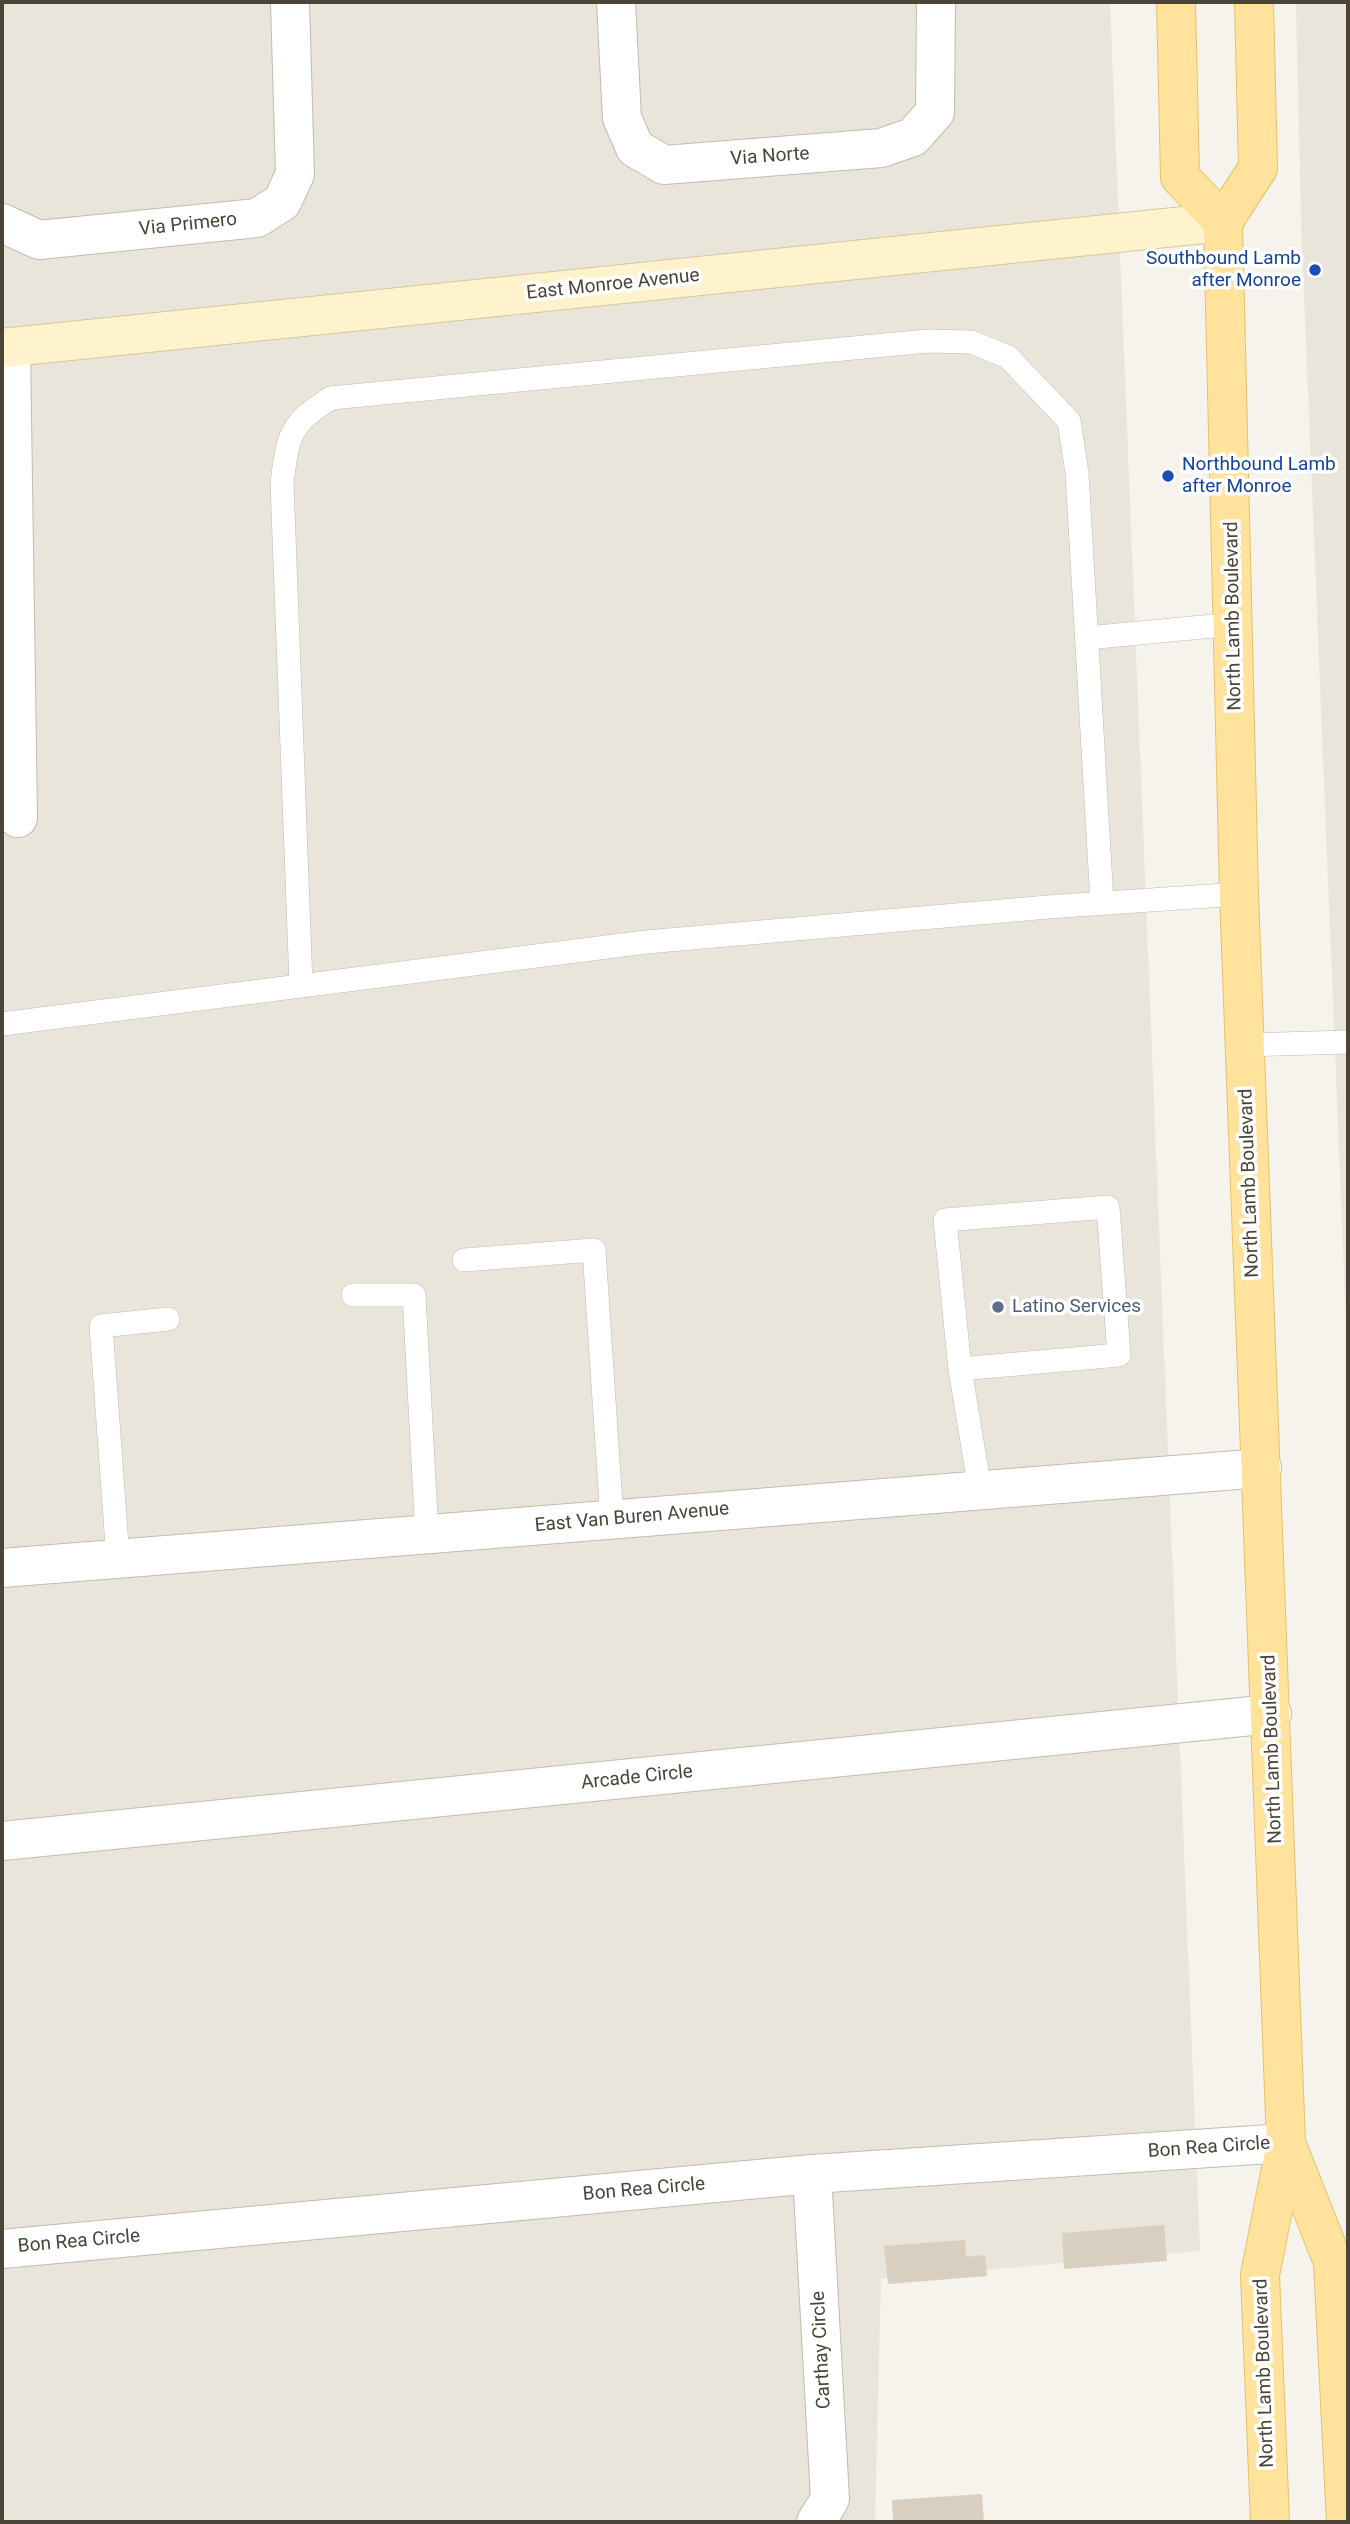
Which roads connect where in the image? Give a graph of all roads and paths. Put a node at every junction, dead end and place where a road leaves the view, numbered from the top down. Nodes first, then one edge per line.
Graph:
1 (290, 2) edge
2 (616, 2) edge
3 (936, 2) edge
4 (1175, 2) edge
5 (1254, 2) edge
6 (1223, 222) junction
7 (8, 226) edge
8 (7, 347) edge
9 (1234, 624) junction
10 (1087, 638) junction
11 (19, 818) dead end
12 (1239, 894) junction
13 (1102, 903) junction
14 (302, 984) junction
15 (2, 1024) edge
16 (1348, 1042) edge
17 (1245, 1045) junction
18 (464, 1260) dead end
19 (353, 1296) dead end
20 (168, 1319) dead end
21 (960, 1369) junction
22 (1262, 1468) junction
23 (980, 1490) junction
24 (612, 1520) junction
25 (427, 1535) junction
26 (118, 1559) junction
27 (2, 1568) edge
28 (1272, 1714) junction
29 (2, 1841) edge
30 (1286, 2143) junction
31 (812, 2174) junction
32 (2, 2249) edge
33 (1344, 2394) edge
34 (816, 2522) edge
35 (1270, 2522) edge
36 (1346, 2522) edge

1 - 7 street, Via Primero
2 - 3 street, Via Norte
4 - 6 main road
5 - 6 main road
6 - 8 street, East Monroe Avenue
6 - 9 main road, North Lamb Boulevard
8 - 11 street
9 - 10 lane
9 - 12 main road, North Lamb Boulevard
10 - 13 lane
10 - 14 lane
12 - 13 lane
12 - 17 main road, North Lamb Boulevard
13 - 14 lane
14 - 15 lane
16 - 17 lane
17 - 22 main road, North Lamb Boulevard
18 - 24 lane
19 - 25 lane
20 - 26 lane
21 - 21 lane
21 - 23 lane
22 - 23 street, East Van Buren Avenue
22 - 28 main road, North Lamb Boulevard
23 - 24 street, East Van Buren Avenue
24 - 25 street, East Van Buren Avenue
25 - 26 street, East Van Buren Avenue
26 - 27 street, East Van Buren Avenue
28 - 29 street, Arcade Circle
28 - 30 main road, North Lamb Boulevard
30 - 31 street, Bon Rea Circle
30 - 33 main road, North Lamb Boulevard
30 - 35 main road, North Lamb Boulevard
31 - 32 street, Bon Rea Circle
31 - 34 street, Carthay Circle
33 - 36 main road, North Lamb Boulevard

